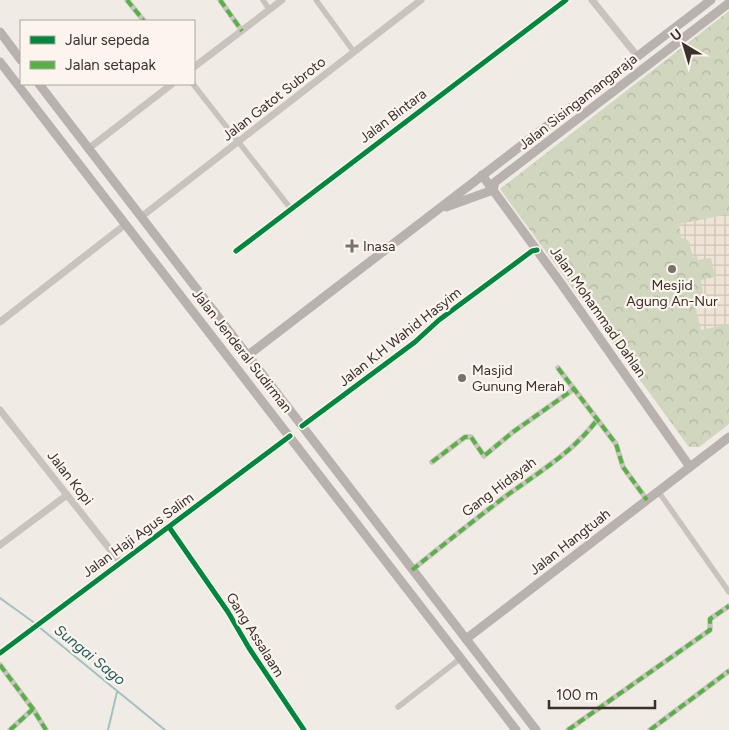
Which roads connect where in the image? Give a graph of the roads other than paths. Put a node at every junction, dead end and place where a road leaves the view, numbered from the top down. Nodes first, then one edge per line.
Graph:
1 (127, 0) edge
2 (220, 0) edge
3 (263, 0) edge
4 (282, 0) edge
5 (316, 0) edge
6 (421, 0) edge
7 (566, 0) edge
8 (592, 0) edge
9 (711, 0) edge
10 (729, 3) edge
11 (269, 10) junction
12 (143, 20) edge
13 (242, 30) junction
14 (0, 32) edge
15 (354, 52) junction
16 (662, 54) junction
17 (638, 57) junction
18 (20, 59) edge
19 (0, 62) edge
20 (195, 66) edge
21 (40, 85) edge
22 (171, 85) edge
23 (194, 85) edge
24 (238, 143) junction
25 (88, 149) junction
26 (482, 176) junction
27 (493, 190) junction
28 (291, 209) junction
29 (438, 209) junction
30 (141, 217) junction
31 (126, 224) junction
32 (537, 250) junction
33 (236, 251) dead end
34 (0, 322) edge
35 (247, 356) junction
36 (558, 368) dead end
37 (574, 389) junction
38 (0, 410) edge
39 (597, 420) junction
40 (302, 426) junction
41 (290, 436) junction
42 (729, 437) edge
43 (432, 462) dead end
44 (690, 467) junction
45 (658, 491) junction
46 (67, 495) junction
47 (647, 500) junction
48 (169, 528) junction
49 (0, 545) edge
50 (120, 562) junction
51 (412, 570) junction
52 (729, 592) edge
53 (729, 606) edge
54 (466, 640) junction
55 (0, 653) edge
56 (461, 658) junction
57 (0, 665) edge
58 (729, 670) edge
59 (398, 707) dead end
60 (33, 709) junction
61 (10, 730) edge
62 (46, 730) edge
63 (304, 730) edge
64 (516, 730) edge
65 (536, 730) edge
66 (568, 730) edge
67 (650, 730) edge

1 - 12 street
2 - 13 street
3 - 11 street
4 - 11 street
5 - 15 street
6 - 15 street, Jalan Gatot Subroto
7 - 28 street, Jalan Bintara
8 - 17 street
9 - 17 main road, Jalan Sisingamangaraja
10 - 16 main road, Jalan Sisingamangaraja
11 - 13 street
13 - 20 street
14 - 18 main road
15 - 24 street, Jalan Gatot Subroto
16 - 17 main road
16 - 27 main road, Jalan Sisingamangaraja
17 - 26 main road, Jalan Sisingamangaraja
19 - 31 main road, Jalan Jenderal Sudirman
21 - 25 main road, Jalan Jenderal Sudirman
22 - 25 street
23 - 24 street
24 - 28 street
24 - 30 street, Jalan Gatot Subroto
25 - 30 main road, Jalan Jenderal Sudirman
26 - 27 main road, Jalan Mohammad Dahlan
26 - 29 main road, Jalan Sisingamangaraja
27 - 29 main road, Jalan Sisingamangaraja
27 - 32 main road, Jalan Mohammad Dahlan
28 - 33 street, Jalan Bintara
29 - 35 main road, Jalan Sisingamangaraja
30 - 35 main road, Jalan Jenderal Sudirman
31 - 34 street
31 - 41 main road, Jalan Jenderal Sudirman
32 - 40 street, Jalan K.H Wahid Hasyim
32 - 44 main road, Jalan Mohammad Dahlan
35 - 40 main road, Jalan Jenderal Sudirman
36 - 37 street
37 - 39 street
37 - 43 street
38 - 46 street, Jalan Kopi
39 - 47 street
39 - 51 street, Gang Hidayah
40 - 51 main road, Jalan Jenderal Sudirman
41 - 48 street, Jalan Haji Agus Salim
41 - 56 main road, Jalan Jenderal Sudirman
42 - 44 main road, Jalan Hangtuah
44 - 45 main road, Jalan Hangtuah
45 - 47 main road, Jalan Hangtuah
45 - 52 street
46 - 49 street
46 - 50 street, Jalan Kopi
47 - 54 main road, Jalan Hangtuah
48 - 50 street, Jalan Haji Agus Salim
48 - 63 street, Gang Assalaam
50 - 55 street, Jalan Haji Agus Salim
51 - 54 main road, Jalan Jenderal Sudirman
53 - 66 street
54 - 65 main road, Jalan Jenderal Sudirman
56 - 59 street
56 - 64 main road, Jalan Jenderal Sudirman
57 - 60 street
58 - 67 street
60 - 61 street
60 - 62 street

